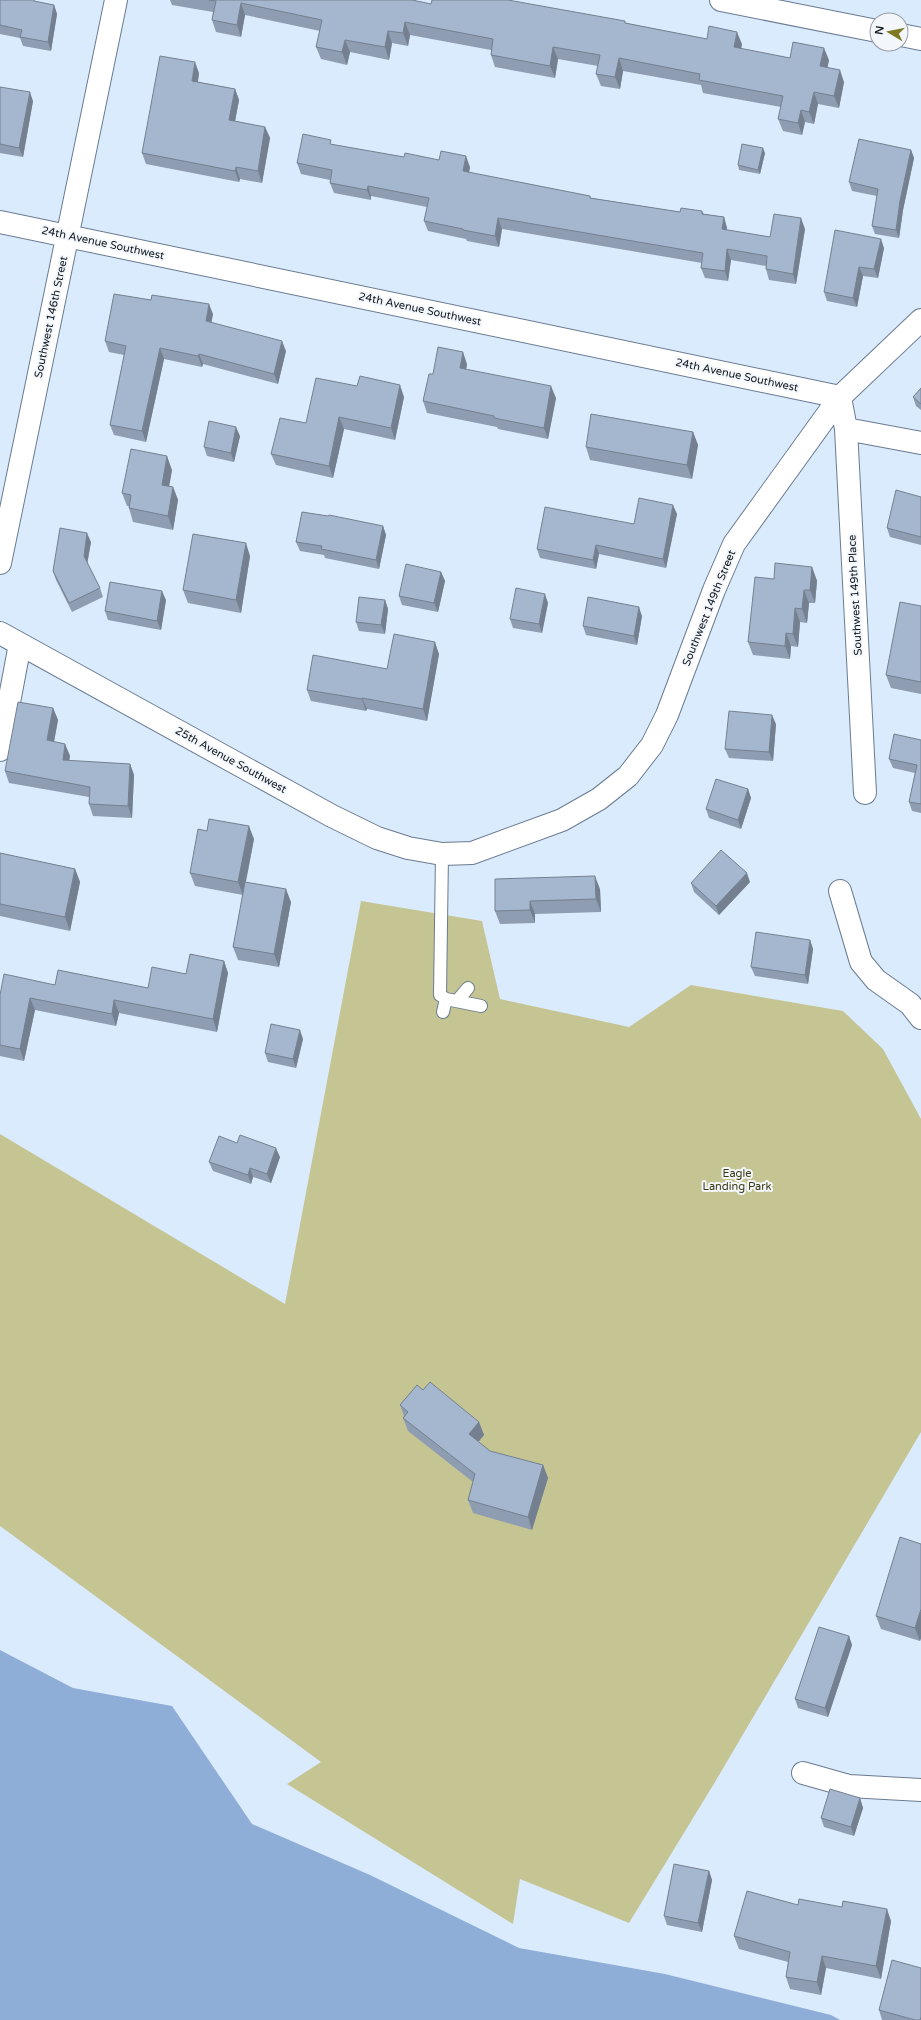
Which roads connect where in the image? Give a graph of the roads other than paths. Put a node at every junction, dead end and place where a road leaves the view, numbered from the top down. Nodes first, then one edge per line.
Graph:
1 (116, 0) edge
2 (720, 0) edge
3 (869, 29) edge
4 (909, 37) edge
5 (921, 39) edge
6 (0, 222) edge
7 (68, 236) junction
8 (921, 320) edge
9 (840, 397) junction
10 (846, 429) junction
11 (921, 443) edge
12 (0, 563) edge
13 (0, 633) edge
14 (20, 644) junction
15 (0, 750) edge
16 (865, 793) dead end
17 (472, 853) joint
18 (442, 854) junction
19 (840, 891) dead end
20 (468, 988) dead end
21 (452, 1000) junction
22 (482, 1006) dead end
23 (443, 1012) dead end
24 (921, 1018) edge
25 (804, 1773) dead end
26 (921, 1790) edge

1 - 7 street, Southwest 146th Street
2 - 3 street
4 - 5 street
6 - 7 street, 24th Avenue Southwest
7 - 9 street, 24th Avenue Southwest
7 - 12 street, Southwest 146th Street
8 - 9 street, Southwest 149th Street
9 - 10 street, Southwest 149th Place
9 - 17 street, Southwest 149th Street
10 - 11 street
10 - 16 street, Southwest 149th Place
13 - 14 street, 25th Avenue Southwest
14 - 15 street
14 - 18 street, 25th Avenue Southwest
17 - 18 street, 25th Avenue Southwest
18 - 21 lane
19 - 24 street
20 - 21 lane
21 - 22 lane
21 - 23 lane
25 - 26 street

